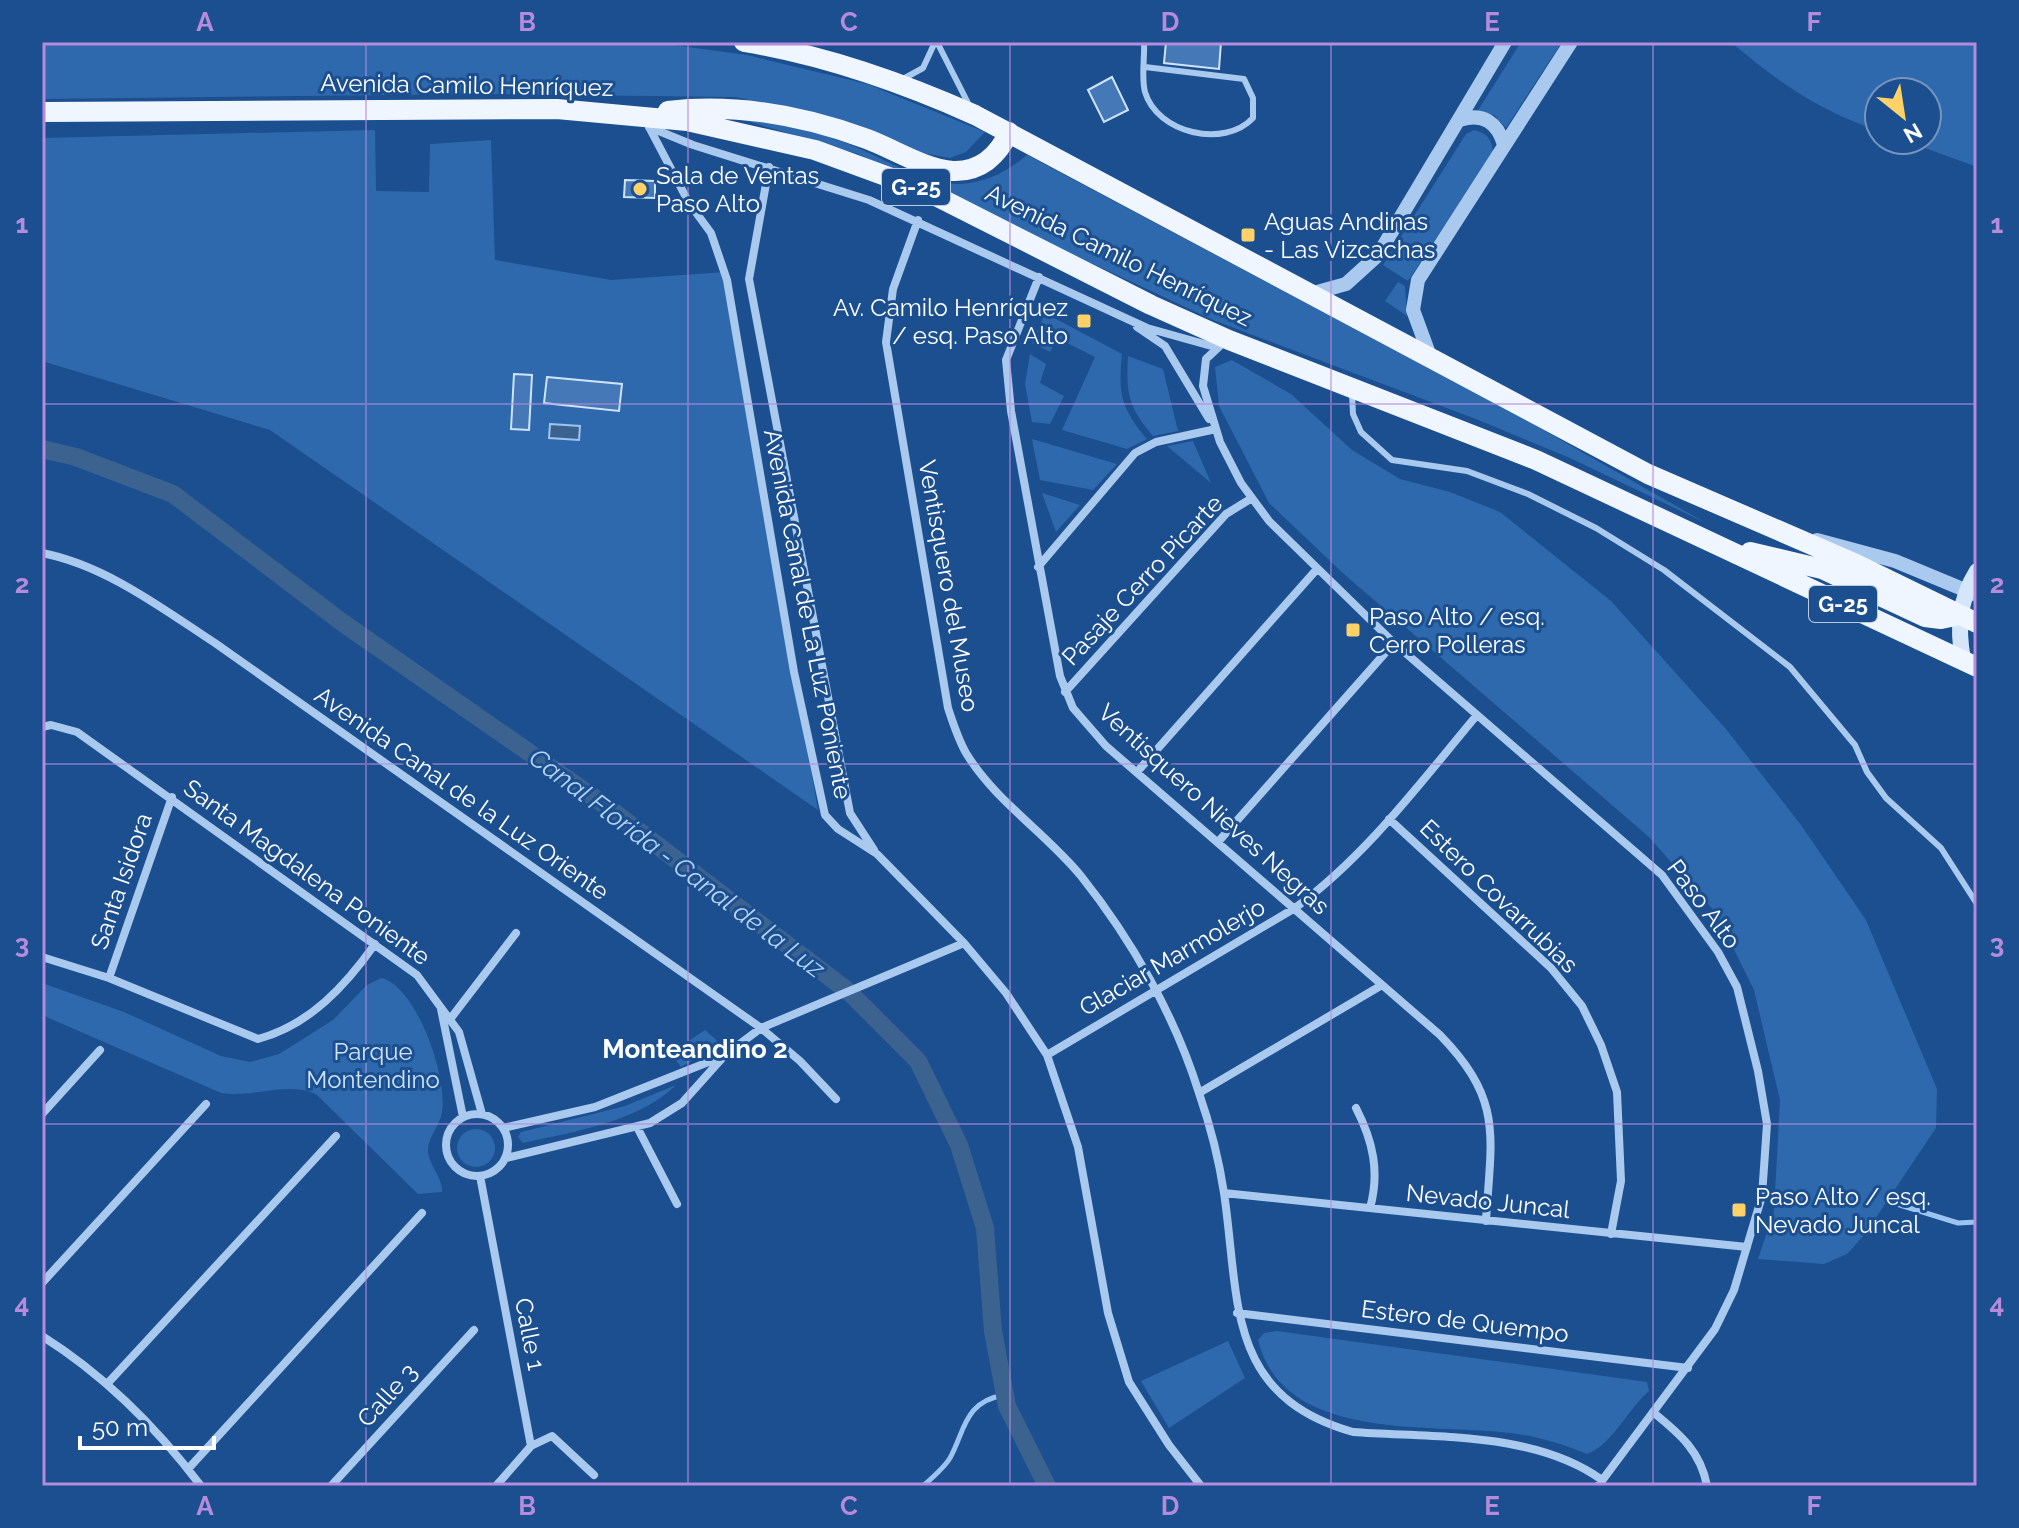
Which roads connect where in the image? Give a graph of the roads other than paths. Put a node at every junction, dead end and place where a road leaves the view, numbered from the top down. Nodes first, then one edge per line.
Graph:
1 (744, 42) edge
2 (936, 42) edge
3 (1144, 42) edge
4 (1505, 42) edge
5 (1571, 42) edge
6 (1145, 67) junction
7 (895, 81) junction
8 (42, 112) edge
9 (975, 115) junction
10 (1460, 120) junction
11 (647, 121) junction
12 (1009, 132) junction
13 (1504, 145) junction
14 (769, 167) junction
15 (918, 220) junction
16 (1039, 277) junction
17 (1310, 294) junction
18 (1124, 317) junction
19 (1222, 343) junction
20 (1431, 360) junction
21 (1352, 386) junction
22 (1216, 429) junction
23 (1252, 498) junction
24 (1785, 534) junction
25 (1722, 547) junction
26 (42, 553) edge
27 (1038, 567) junction
28 (1317, 569) junction
29 (1977, 571) edge
30 (1972, 592) edge
31 (1971, 615) edge
32 (1394, 643) junction
33 (1970, 663) edge
34 (1065, 692) junction
35 (1477, 715) junction
36 (42, 727) edge
37 (1137, 772) junction
38 (172, 797) junction
39 (1389, 819) junction
40 (1218, 842) junction
41 (877, 854) junction
42 (1977, 904) edge
43 (1295, 908) junction
44 (516, 933) dead end
45 (964, 943) junction
46 (375, 944) junction
47 (42, 957) edge
48 (109, 978) junction
49 (1382, 985) junction
50 (1155, 989) junction
51 (441, 1008) junction
52 (451, 1018) junction
53 (761, 1028) junction
54 (100, 1050) dead end
55 (725, 1055) junction
56 (1047, 1055) junction
57 (1199, 1093) junction
58 (836, 1099) dead end
59 (206, 1104) dead end
60 (1356, 1108) dead end
61 (42, 1114) edge
62 (482, 1114) junction
63 (463, 1117) junction
64 (637, 1127) junction
65 (503, 1128) junction
66 (336, 1136) dead end
67 (506, 1158) junction
68 (480, 1176) junction
69 (1224, 1193) junction
70 (677, 1204) dead end
71 (1370, 1208) junction
72 (422, 1213) dead end
73 (1486, 1221) junction
74 (1611, 1234) junction
75 (1747, 1247) junction
76 (42, 1283) edge
77 (1237, 1313) junction
78 (474, 1330) dead end
79 (42, 1336) edge
80 (1688, 1368) junction
81 (107, 1384) junction
82 (1654, 1413) junction
83 (531, 1446) junction
84 (188, 1469) junction
85 (594, 1475) dead end
86 (1600, 1483) edge
87 (201, 1486) edge
88 (331, 1486) edge
89 (496, 1486) edge
90 (1201, 1486) edge
91 (1707, 1486) edge

1 - 7 main road, Avenida Camilo Henríquez / G-25
2 - 7 lane
2 - 9 lane
3 - 6 lane
4 - 10 street
5 - 13 street
6 - 6 lane
7 - 9 main road, Avenida Camilo Henríquez / G-25
8 - 11 main road, Avenida Camilo Henríquez / G-25
9 - 12 main road, Avenida Camilo Henríquez / G-25
10 - 13 street
10 - 17 street
11 - 12 main road
11 - 14 street
11 - 19 main road, Avenida Camilo Henríquez / G-25
11 - 41 street, Avenida Canal de La Luz Poniente
12 - 17 main road, Avenida Camilo Henríquez / G-25
13 - 20 street
14 - 15 street
14 - 41 street
15 - 16 street
15 - 50 street, Ventisquero del Museo
16 - 18 street
16 - 27 street, Ventisquero Nieves Negras
17 - 20 main road, Avenida Camilo Henríquez / G-25
18 - 19 street
18 - 22 street, Paso Alto
19 - 21 main road, Avenida Camilo Henríquez / G-25
19 - 22 street, Paso Alto
20 - 24 main road, Avenida Camilo Henríquez / G-25
21 - 25 main road, Avenida Camilo Henríquez / G-25
21 - 42 lane
22 - 23 street, Paso Alto
22 - 27 street
23 - 28 street, Paso Alto
23 - 34 street, Pasaje Cerro Picarte
24 - 30 street, Avenida Camilo Henríquez
24 - 31 main road, Avenida Camilo Henríquez / G-25
25 - 31 main road
25 - 33 main road, Avenida Camilo Henríquez / G-25
26 - 53 street, Avenida Canal de la Luz Oriente
27 - 34 street, Ventisquero Nieves Negras
28 - 32 street, Paso Alto
28 - 37 street
29 - 30 main road
30 - 31 main road
31 - 33 main road
32 - 35 street, Paso Alto
32 - 40 street
34 - 37 street, Ventisquero Nieves Negras
35 - 39 street, Glaciar Marmolerjo
35 - 75 street, Paso Alto
36 - 38 street, Santa Magdalena Poniente
37 - 40 street, Ventisquero Nieves Negras
38 - 46 street, Santa Magdalena Poniente
38 - 48 street, Santa Isidora
39 - 43 street, Glaciar Marmolerjo
39 - 74 street, Estero Covarrubias
40 - 43 street, Ventisquero Nieves Negras
41 - 45 street, Avenida Canal de La Luz Poniente
43 - 49 street, Ventisquero Nieves Negras
43 - 50 street, Glaciar Marmolerjo
44 - 52 street
45 - 53 street
45 - 56 street, Avenida Canal de La Luz Poniente
46 - 48 street
46 - 51 street, Santa Magdalena Poniente
47 - 48 street
49 - 57 street
49 - 73 street, Ventisquero Nieves Negras
50 - 56 street, Glaciar Marmolerjo
50 - 57 street, Ventisquero del Museo
51 - 52 street, Santa Magdalena Poniente
51 - 63 street
52 - 62 street, Santa Magdalena Poniente
53 - 55 street
53 - 58 street, Avenida Canal de la Luz Oriente
54 - 61 street
55 - 64 street
55 - 65 street
56 - 90 street, Avenida Canal de La Luz Poniente
57 - 69 street, Ventisquero del Museo
59 - 76 street
60 - 71 street
62 - 63 street
62 - 65 street
63 - 68 street
64 - 67 street
64 - 70 street
65 - 67 street
66 - 81 street
67 - 68 street
68 - 83 street, Calle 1
69 - 71 street, Nevado Juncal
69 - 77 street, Ventisquero del Museo
71 - 73 street, Nevado Juncal
72 - 84 street
73 - 74 street, Nevado Juncal
74 - 75 street, Nevado Juncal
75 - 80 street, Paso Alto
77 - 80 street, Estero de Quempo
77 - 86 street, Ventisquero del Museo
78 - 88 street, Calle 3
79 - 81 street
80 - 82 street, Paso Alto
81 - 84 street
82 - 86 street, Paso Alto
82 - 91 street
83 - 85 street
83 - 89 street
84 - 87 street

